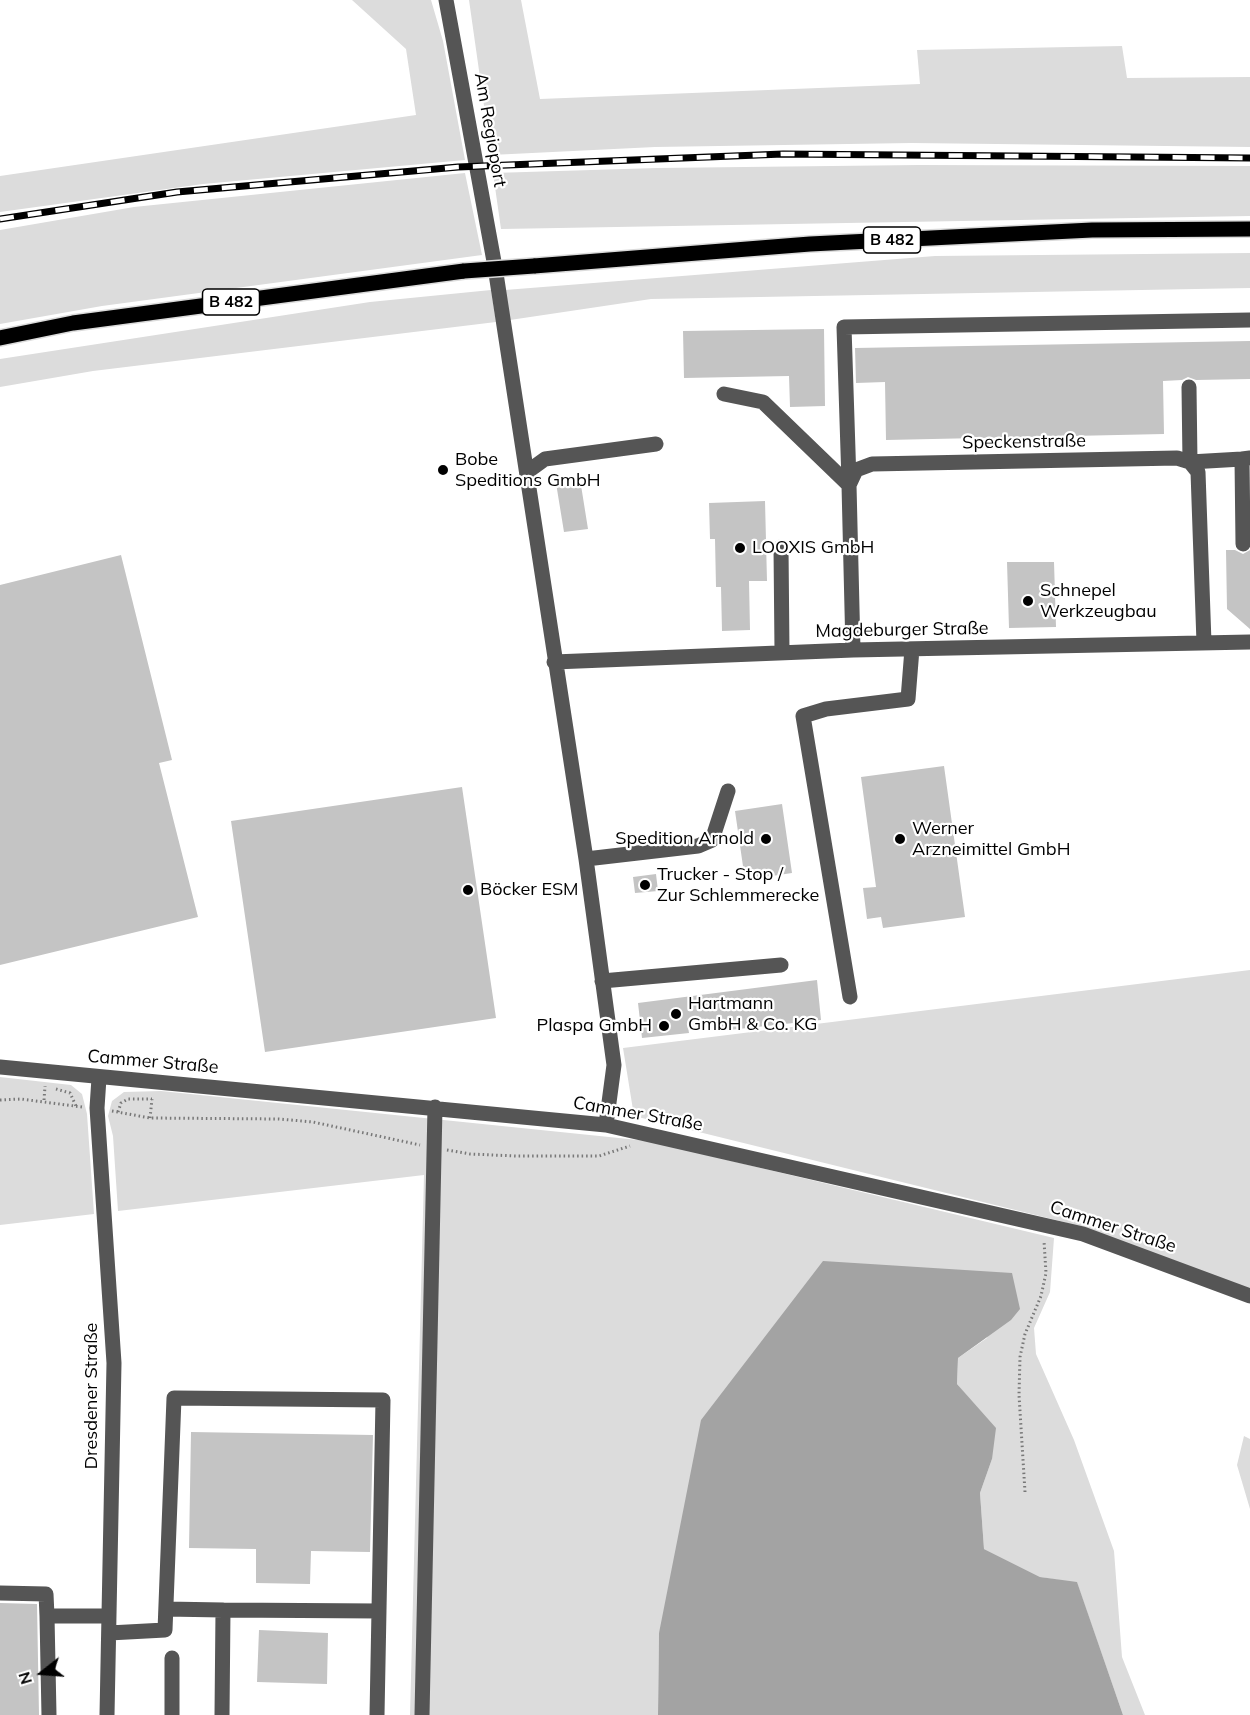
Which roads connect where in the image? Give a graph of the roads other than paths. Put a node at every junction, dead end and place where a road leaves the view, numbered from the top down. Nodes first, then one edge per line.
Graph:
1 (446, 0) edge
2 (1250, 229) edge
3 (1250, 320) edge
4 (0, 338) edge
5 (1189, 387) dead end
6 (724, 394) dead end
7 (854, 395) dead end
8 (656, 444) dead end
9 (1246, 458) edge
10 (1190, 462) junction
11 (856, 470) junction
12 (527, 472) junction
13 (849, 485) junction
14 (1243, 544) dead end
15 (781, 547) dead end
16 (1250, 642) edge
17 (1204, 643) junction
18 (912, 648) junction
19 (853, 650) junction
20 (782, 652) junction
21 (555, 662) junction
22 (728, 791) dead end
23 (586, 860) junction
24 (781, 965) dead end
25 (602, 981) junction
26 (850, 997) dead end
27 (0, 1068) edge
28 (99, 1078) junction
29 (435, 1107) junction
30 (606, 1125) junction
31 (1250, 1296) edge
32 (0, 1593) edge
33 (166, 1610) junction
34 (223, 1610) junction
35 (379, 1611) junction
36 (47, 1616) junction
37 (109, 1616) junction
38 (109, 1633) junction
39 (172, 1658) dead end
40 (49, 1715) edge
41 (107, 1715) edge
42 (171, 1715) edge
43 (222, 1715) edge
44 (377, 1715) edge
45 (422, 1715) edge

1 - 12 street, Am Regioport
2 - 4 main road, B 482, bridge
3 - 13 street
5 - 10 street
6 - 13 street
7 - 11 street
8 - 12 street
9 - 10 street, Speckenstraße
9 - 14 street
10 - 11 street, Speckenstraße
10 - 17 street
11 - 13 street
12 - 21 street
13 - 19 street
15 - 20 street
16 - 17 street, Magdeburger Straße
17 - 18 street, Magdeburger Straße
18 - 19 street, Magdeburger Straße
18 - 26 street
19 - 20 street, Magdeburger Straße
20 - 21 street, Magdeburger Straße
21 - 23 street
22 - 23 street
23 - 25 street
24 - 25 street
25 - 30 street
27 - 28 street, Cammer Straße
28 - 29 street, Cammer Straße
28 - 37 street, Dresdener Straße
29 - 30 street, Cammer Straße
29 - 45 street
30 - 31 street, Cammer Straße
32 - 36 street
33 - 34 street
33 - 35 street
33 - 38 street
34 - 35 street
34 - 43 street
35 - 44 street
36 - 37 street
36 - 40 street
37 - 38 street, Dresdener Straße
38 - 41 street, Dresdener Straße
39 - 42 street

